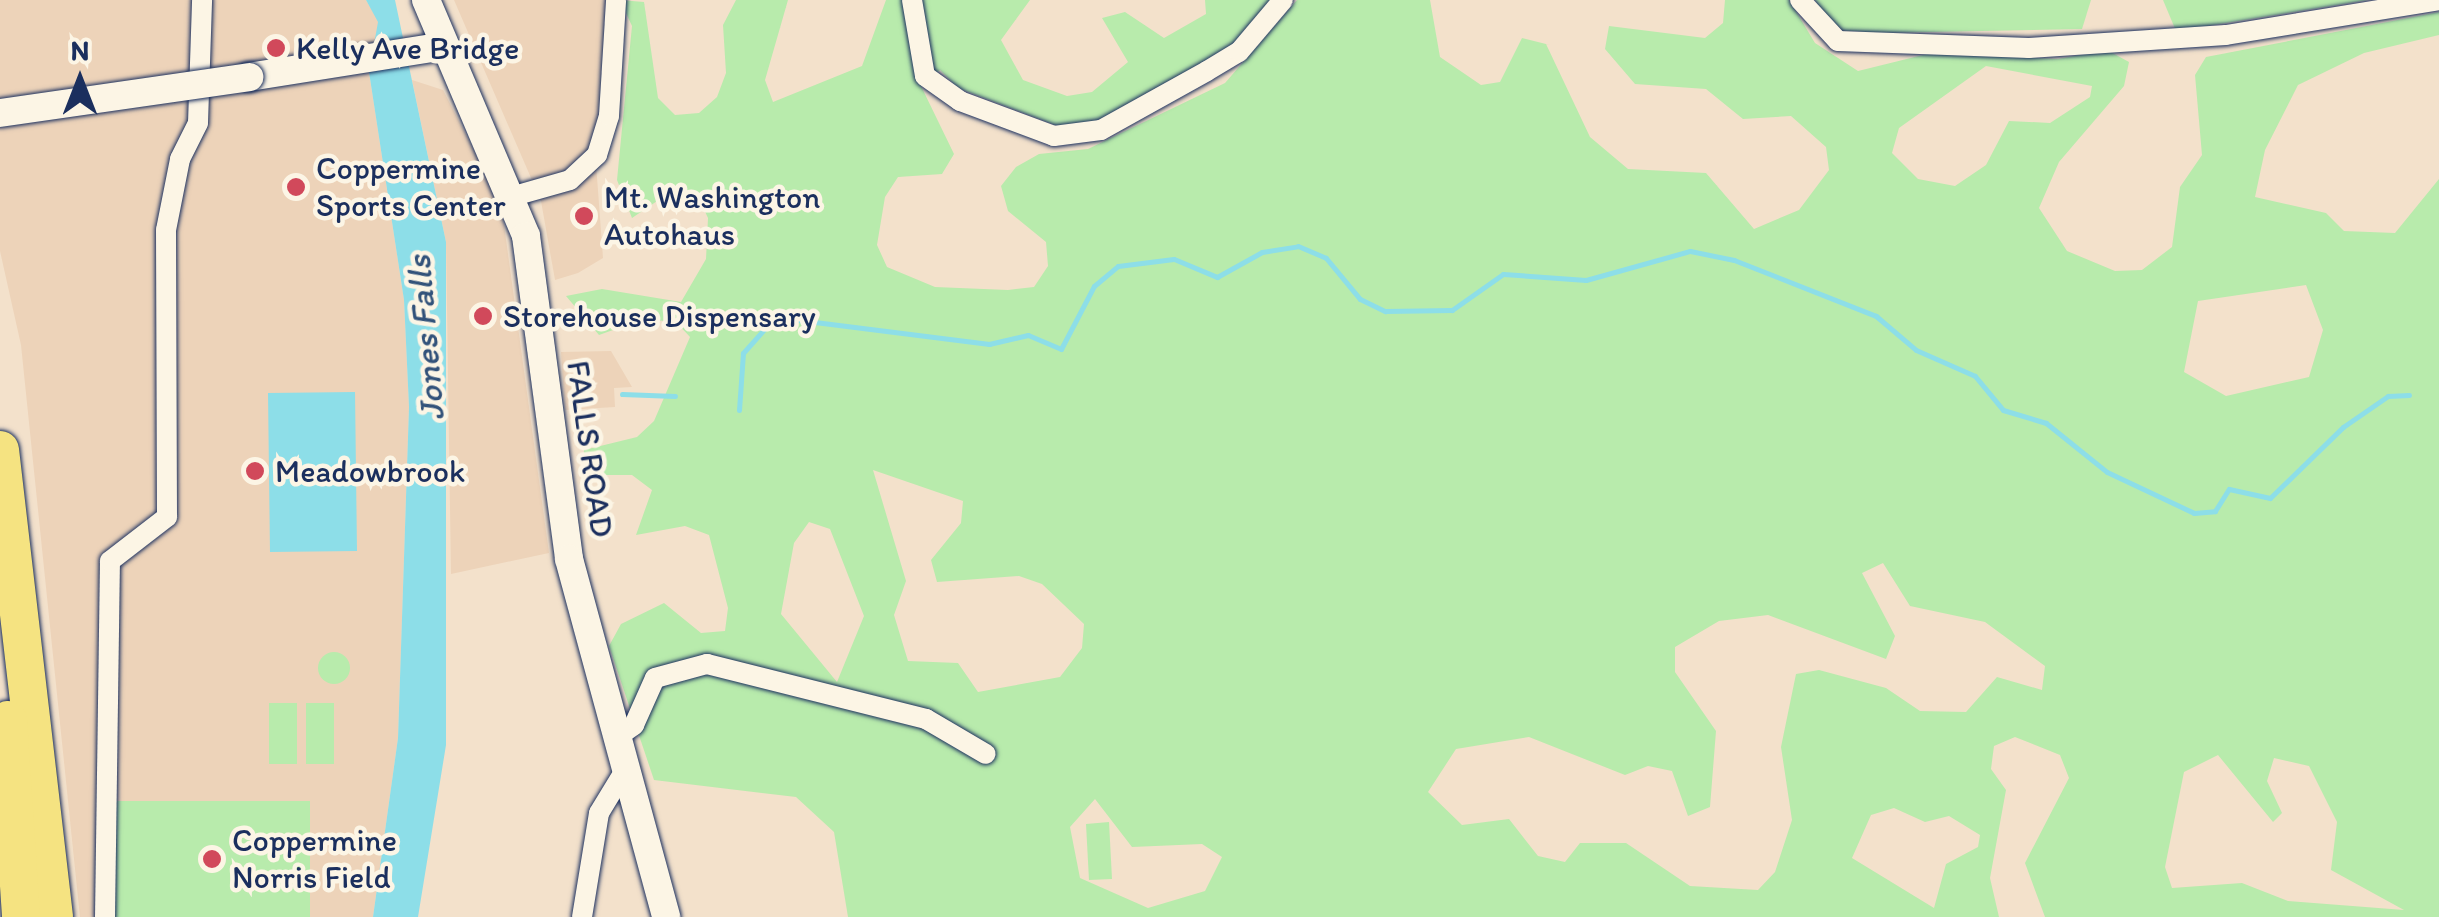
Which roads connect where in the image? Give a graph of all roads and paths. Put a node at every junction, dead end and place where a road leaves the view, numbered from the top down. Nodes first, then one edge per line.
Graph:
1 (202, 0) edge
2 (426, 0) edge
3 (616, 0) edge
4 (912, 0) edge
5 (1283, 0) edge
6 (1800, 0) edge
7 (2439, 0) edge
8 (444, 46) junction
9 (0, 113) edge
10 (514, 196) junction
11 (0, 450) edge
12 (0, 632) edge
13 (616, 737) junction
14 (986, 754) dead end
15 (627, 767) junction
16 (22, 917) edge
17 (54, 917) edge
18 (104, 917) edge
19 (582, 917) edge
20 (666, 917) edge

1 - 18 street
2 - 8 main road, FALLS ROAD
3 - 10 street
4 - 5 street
6 - 7 street
8 - 9 main road, bridge
8 - 10 main road, FALLS ROAD
10 - 13 main road, FALLS ROAD
11 - 17 highway
12 - 16 highway
13 - 14 street
13 - 15 main road, FALLS ROAD
15 - 19 street
15 - 20 main road, FALLS ROAD

